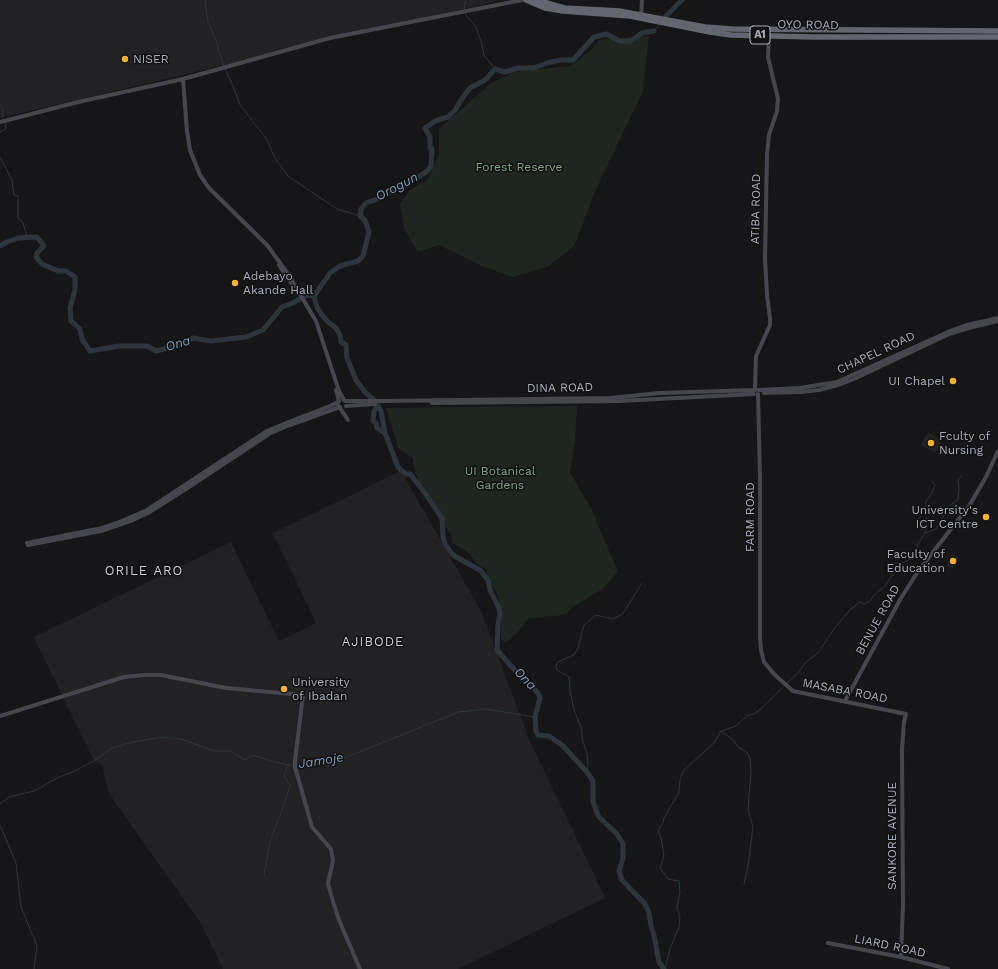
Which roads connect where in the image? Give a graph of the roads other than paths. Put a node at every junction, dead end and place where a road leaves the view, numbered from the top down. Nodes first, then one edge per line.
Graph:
1 (522, 0) edge
2 (526, 0) edge
3 (537, 0) edge
4 (642, 0) edge
5 (641, 16) junction
6 (720, 31) junction
7 (998, 31) edge
8 (769, 35) junction
9 (998, 37) edge
10 (182, 79) junction
11 (0, 122) edge
12 (306, 305) junction
13 (998, 318) edge
14 (998, 322) edge
15 (756, 392) junction
16 (339, 402) junction
17 (343, 405) junction
18 (998, 451) edge
19 (767, 666) joint
20 (845, 701) junction
21 (906, 714) joint
22 (0, 716) edge
23 (828, 943) dead end
24 (901, 958) junction
25 (360, 969) edge
26 (948, 969) edge

1 - 10 street
2 - 5 highway, OYO ROAD / A1
3 - 5 highway, OYO ROAD / A1
4 - 5 street
5 - 6 highway, OYO ROAD / A1
6 - 7 highway, OYO ROAD / A1
6 - 8 highway, OYO ROAD / A1
8 - 9 highway, OYO ROAD / A1
8 - 15 street, ATIBA ROAD
10 - 11 street
10 - 12 street
12 - 16 street
12 - 17 street
13 - 15 street, CHAPEL ROAD
14 - 15 street, CHAPEL ROAD
15 - 17 street, DINA ROAD
15 - 19 street, FARM ROAD
16 - 17 street
16 - 17 street
18 - 20 street, BENUE ROAD
19 - 20 street, MASABA ROAD
20 - 21 street, MASABA ROAD
21 - 24 street, SANKORE AVENUE
22 - 25 street
23 - 24 street, LIARD ROAD
24 - 26 street, LIARD ROAD

